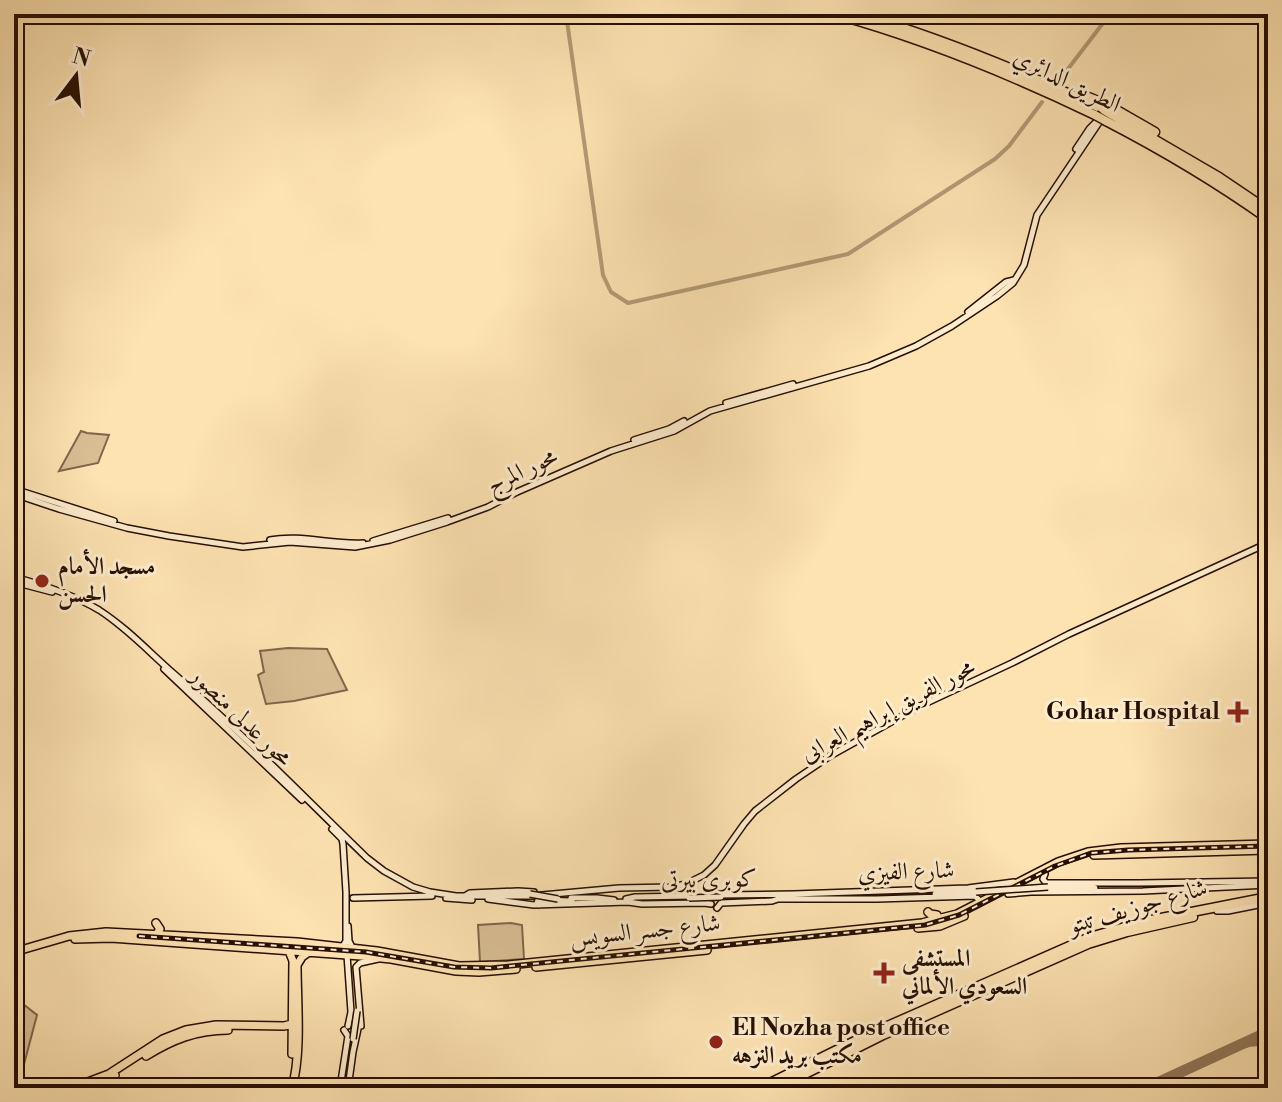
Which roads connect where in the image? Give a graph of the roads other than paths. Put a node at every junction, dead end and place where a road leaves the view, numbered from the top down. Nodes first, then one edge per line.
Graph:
1 (834, 14) edge
2 (859, 14) edge
3 (956, 50) junction
4 (1053, 90) junction
5 (1103, 115) junction
6 (1220, 181) junction
7 (1268, 210) edge
8 (1268, 219) edge
9 (14, 492) edge
10 (1268, 544) edge
11 (14, 579) edge
12 (1157, 595) junction
13 (175, 674) junction
14 (192, 683) dead end
15 (221, 719) junction
16 (871, 726) dead end
17 (851, 744) junction
18 (344, 839) junction
19 (1268, 847) edge
20 (1059, 864) junction
21 (1019, 882) junction
22 (1047, 882) junction
23 (694, 883) junction
24 (1266, 884) edge
25 (680, 887) junction
26 (346, 892) junction
27 (1038, 892) junction
28 (1145, 892) junction
29 (424, 893) junction
30 (791, 894) joint
31 (977, 894) junction
32 (1008, 894) junction
33 (466, 896) junction
34 (702, 896) dead end
35 (861, 896) junction
36 (1267, 897) edge
37 (353, 898) junction
38 (554, 898) junction
39 (488, 899) junction
40 (690, 900) junction
41 (628, 901) junction
42 (719, 901) junction
43 (539, 905) junction
44 (1217, 909) junction
45 (928, 912) dead end
46 (939, 920) junction
47 (160, 923) dead end
48 (160, 935) junction
49 (135, 937) junction
50 (778, 940) junction
51 (271, 945) junction
52 (348, 947) junction
53 (289, 951) junction
54 (309, 952) junction
55 (14, 954) edge
56 (361, 956) junction
57 (382, 958) junction
58 (295, 963) junction
59 (508, 967) junction
60 (353, 971) junction
61 (356, 1013) junction
62 (350, 1019) junction
63 (289, 1028) junction
64 (352, 1032) junction
65 (861, 1033) dead end
66 (854, 1041) junction
67 (110, 1076) junction
68 (72, 1088) edge
69 (79, 1088) edge
70 (85, 1088) edge
71 (93, 1088) edge
72 (290, 1088) edge
73 (340, 1088) edge
74 (348, 1088) edge
75 (760, 1088) edge
76 (777, 1088) edge

1 - 3 highway, الطريق الدائري
2 - 3 highway, الطريق الدائري
3 - 4 highway, الطريق الدائري
4 - 5 highway, الطريق الدائري
4 - 5 highway
5 - 6 highway, الطريق الدائري
5 - 6 highway, الطريق الدائري
5 - 9 main road, محور المرج
6 - 7 highway, الطريق الدائري
6 - 8 highway, الطريق الدائري
10 - 12 main road, محور الفريق إبراهيم العرابى
11 - 13 main road, محور عدلى منصور
11 - 15 main road, محور عدلى منصور
12 - 17 main road, محور الفريق إبراهيم العرابى
12 - 23 main road, محور الفريق إبراهيم العرابى
13 - 14 main road
13 - 15 main road, محور عدلى منصور
15 - 18 main road, محور عدلى منصور
15 - 18 main road, محور عدلى منصور
16 - 17 main road
17 - 23 main road, محور الفريق إبراهيم العرابى
18 - 26 main road
18 - 29 main road, محور عدلى منصور
19 - 20 main road, شارع جسر السويس
20 - 21 main road, شارع جسر السويس
20 - 22 main road, شارع جسر السويس
21 - 31 main road, شارع جسر السويس
21 - 31 main road
22 - 24 main road
22 - 27 main road
22 - 28 main road
22 - 31 main road, bridge
22 - 32 main road, شارع جسر السويس
23 - 25 main road, محور الفريق إبراهيم العرابى
24 - 28 main road
24 - 36 main road
25 - 33 main road, محور الفريق إبراهيم العرابى
25 - 38 main road, محور الفريق إبراهيم العرابى
26 - 37 main road
26 - 52 main road
27 - 28 main road
27 - 32 main road
29 - 33 main road, محور الفريق إبراهيم العرابى
29 - 37 main road
29 - 39 main road, محور الفريق إبراهيم العرابى
30 - 35 main road, شارع الفيزي
30 - 42 main road, كوبرى بيرتى
31 - 35 main road
31 - 35 main road, شارع الفيزي
31 - 46 main road, شارع جسر السويس
32 - 50 main road, شارع جسر السويس
33 - 38 main road, bridge
34 - 42 main road
35 - 42 main road, كوبرى بيرتى
36 - 44 highway
37 - 52 main road
38 - 39 main road, محور الفريق إبراهيم العرابى
38 - 41 main road
38 - 43 main road
39 - 43 main road
40 - 41 main road, كوبرى بيرتى
40 - 42 main road, كوبرى بيرتى, bridge
40 - 42 main road
41 - 43 main road
44 - 66 highway, شارع جوزيف تيتو
44 - 76 highway, شارع جوزيف تيتو
45 - 46 main road
46 - 50 main road, شارع جسر السويس
47 - 48 main road
48 - 49 main road, شارع جسر السويس
48 - 51 main road, شارع جسر السويس
49 - 51 main road, شارع جسر السويس
49 - 55 main road, شارع جسر السويس
49 - 55 main road, شارع جسر السويس
50 - 59 main road, شارع جسر السويس
51 - 52 main road, شارع جسر السويس
51 - 53 main road, شارع جسر السويس
52 - 54 main road, شارع جسر السويس
52 - 56 main road, شارع جسر السويس
52 - 59 main road, شارع جسر السويس
52 - 60 main road
53 - 54 main road, شارع جسر السويس
53 - 58 main road
54 - 58 main road
56 - 57 main road, شارع جسر السويس
56 - 60 main road
57 - 59 main road, شارع جسر السويس
57 - 60 main road
58 - 63 main road
58 - 72 main road
60 - 61 main road
60 - 62 main road
61 - 62 main road
61 - 64 main road, bridge
61 - 64 main road
62 - 64 main road
63 - 67 main road
63 - 72 main road
64 - 73 main road
64 - 74 main road
65 - 66 highway
66 - 75 highway, شارع جوزيف تيتو
67 - 68 main road
67 - 69 main road
67 - 70 main road
67 - 71 main road

